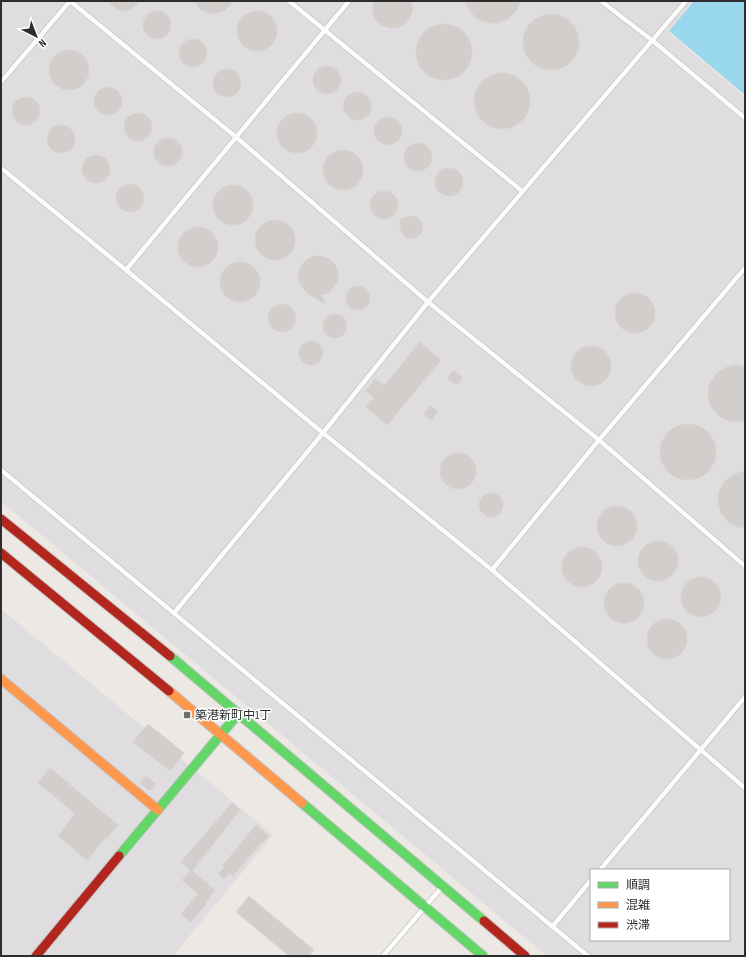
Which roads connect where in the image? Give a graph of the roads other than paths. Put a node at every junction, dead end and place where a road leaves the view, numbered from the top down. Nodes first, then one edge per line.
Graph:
1 (70, 1) edge
2 (289, 1) edge
3 (349, 1) edge
4 (601, 1) edge
5 (686, 1) edge
6 (325, 30) junction
7 (652, 41) junction
8 (1, 82) edge
9 (745, 118) edge
10 (236, 138) junction
11 (1, 168) edge
12 (522, 191) junction
13 (745, 268) edge
14 (126, 270) junction
15 (428, 302) junction
16 (323, 433) junction
17 (599, 440) junction
18 (1, 470) edge
19 (1, 519) edge
20 (1, 552) edge
21 (745, 566) edge
22 (492, 570) junction
23 (174, 613) junction
24 (1, 679) edge
25 (745, 697) edge
26 (238, 714) junction
27 (221, 734) junction
28 (701, 749) junction
29 (745, 788) edge
30 (158, 810) junction
31 (601, 869) edge
32 (590, 881) edge
33 (443, 886) junction
34 (425, 907) junction
35 (552, 926) junction
36 (36, 956) edge
37 (384, 956) edge
38 (483, 956) edge
39 (525, 956) edge
40 (588, 956) edge

1 - 8 lane
1 - 10 lane
2 - 6 lane
3 - 6 lane
4 - 7 lane
5 - 7 lane
6 - 10 lane
6 - 12 lane
7 - 9 lane
7 - 12 lane
10 - 14 lane
10 - 15 lane
11 - 14 lane
12 - 15 lane
13 - 17 lane
14 - 16 lane
15 - 16 lane
15 - 17 lane
16 - 22 lane
16 - 23 lane
17 - 21 lane
17 - 22 lane
18 - 23 lane
19 - 26 street
20 - 27 street
22 - 28 lane
23 - 35 lane
24 - 30 street
25 - 28 lane
26 - 27 street
26 - 33 street
27 - 30 street
27 - 34 street
28 - 29 lane
28 - 31 lane
30 - 36 street
32 - 35 lane
33 - 34 lane
33 - 39 street
34 - 37 lane
34 - 38 street
35 - 40 lane

